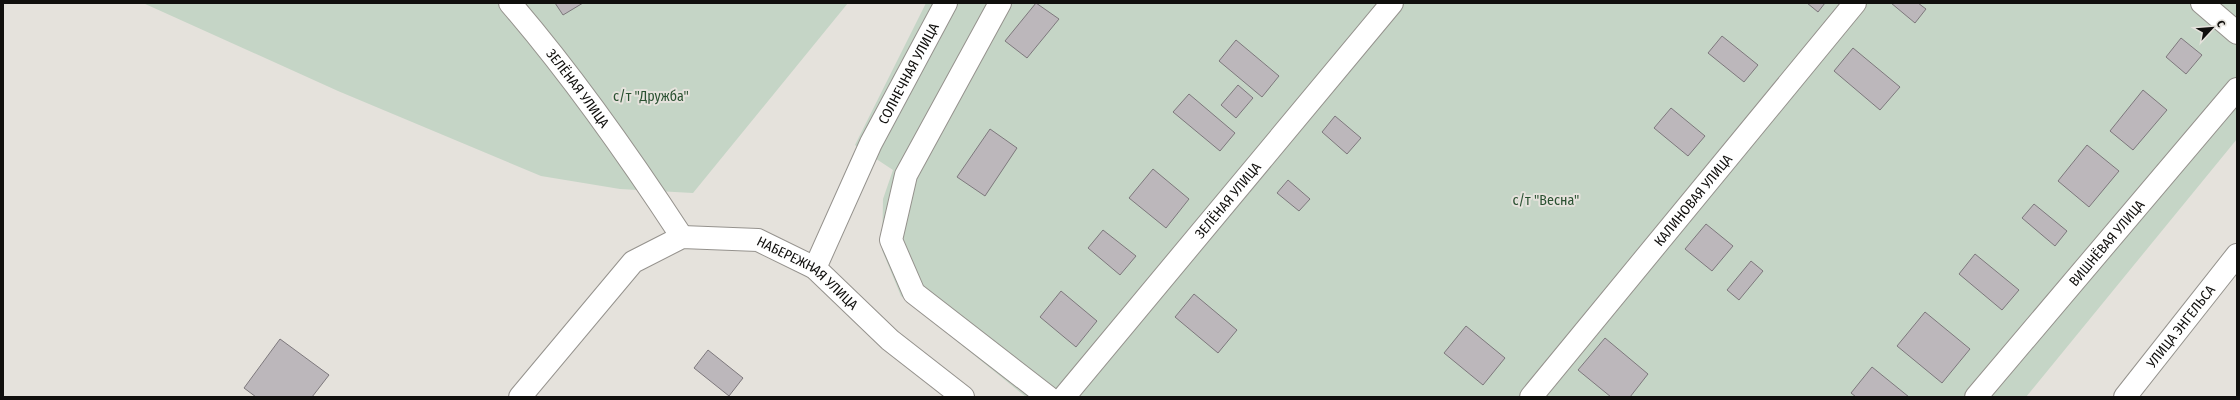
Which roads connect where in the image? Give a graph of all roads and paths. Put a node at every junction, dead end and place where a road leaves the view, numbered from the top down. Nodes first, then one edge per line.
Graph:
1 (510, 3) edge
2 (946, 3) edge
3 (1000, 3) edge
4 (1392, 3) edge
5 (1856, 3) edge
6 (2202, 3) edge
7 (2237, 33) edge
8 (2237, 89) edge
9 (682, 237) junction
10 (2237, 256) edge
11 (815, 268) junction
12 (520, 397) edge
13 (963, 397) edge
14 (1048, 397) edge
15 (1064, 397) edge
16 (1531, 397) edge
17 (1976, 397) edge
18 (2125, 397) edge

1 - 9 street, ЗЕЛЁНАЯ УЛИЦА
2 - 11 street, СОЛНЕЧНАЯ УЛИЦА
3 - 14 street
4 - 15 street, ЗЕЛЁНАЯ УЛИЦА
5 - 16 street, КАЛИНОВАЯ УЛИЦА
6 - 7 street
8 - 17 street, ВИШНЁВАЯ УЛИЦА
9 - 11 street, НАБЕРЕЖНАЯ УЛИЦА
9 - 12 street, НАБЕРЕЖНАЯ УЛИЦА
10 - 18 street, УЛИЦА ЭНГЕЛЬСА
11 - 13 street, НАБЕРЕЖНАЯ УЛИЦА

